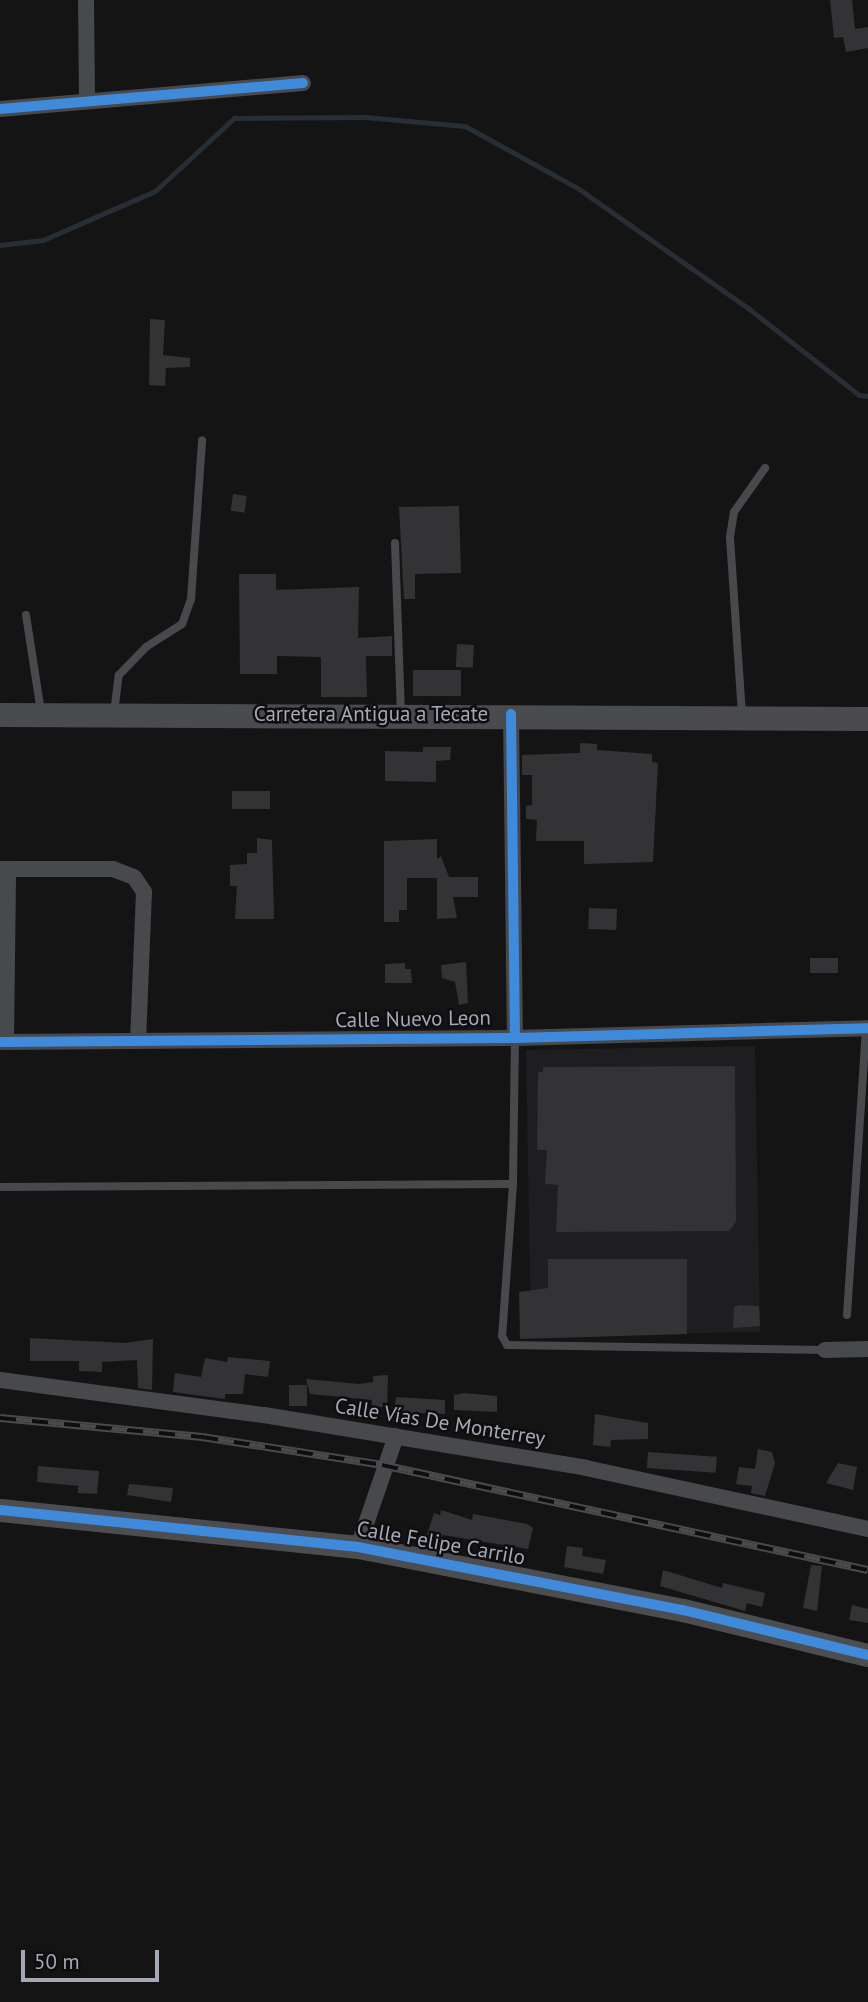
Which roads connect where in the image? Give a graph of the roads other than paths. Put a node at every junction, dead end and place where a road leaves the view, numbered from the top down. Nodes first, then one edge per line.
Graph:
1 (86, 0) edge
2 (303, 83) dead end
3 (88, 101) junction
4 (0, 109) edge
5 (202, 440) dead end
6 (765, 468) dead end
7 (395, 543) dead end
8 (26, 615) dead end
9 (401, 714) junction
10 (511, 714) junction
11 (0, 715) edge
12 (114, 716) junction
13 (41, 717) junction
14 (742, 718) junction
15 (868, 719) edge
16 (4, 869) edge
17 (867, 1028) edge
18 (515, 1038) junction
19 (138, 1041) junction
20 (3, 1042) edge
21 (513, 1184) junction
22 (0, 1188) edge
23 (847, 1315) dead end
24 (868, 1349) edge
25 (825, 1350) joint
26 (0, 1380) edge
27 (396, 1436) junction
28 (0, 1510) edge
29 (868, 1529) edge
30 (358, 1547) junction
31 (868, 1655) edge

1 - 3 street
2 - 3 street
3 - 4 street
5 - 12 lane
6 - 14 lane
7 - 9 lane
8 - 13 lane
9 - 10 main road, Carretera Antigua a Tecate
9 - 12 main road, Carretera Antigua a Tecate
10 - 14 main road, Carretera Antigua a Tecate
10 - 18 street
11 - 13 main road, Carretera Antigua a Tecate
12 - 13 main road, Carretera Antigua a Tecate
14 - 15 main road, Carretera Antigua a Tecate
16 - 19 street
16 - 20 street
17 - 18 street, Calle Nuevo Leon
17 - 23 lane
18 - 19 street, Calle Nuevo Leon
18 - 21 lane
19 - 20 street, Calle Nuevo Leon
21 - 22 lane
21 - 25 lane
24 - 25 street
26 - 27 street, Calle Vías De Monterrey
27 - 29 street, Calle Vías De Monterrey
27 - 30 street
28 - 30 street, Calle Felipe Carrilo
30 - 31 street, Calle Felipe Carrilo

